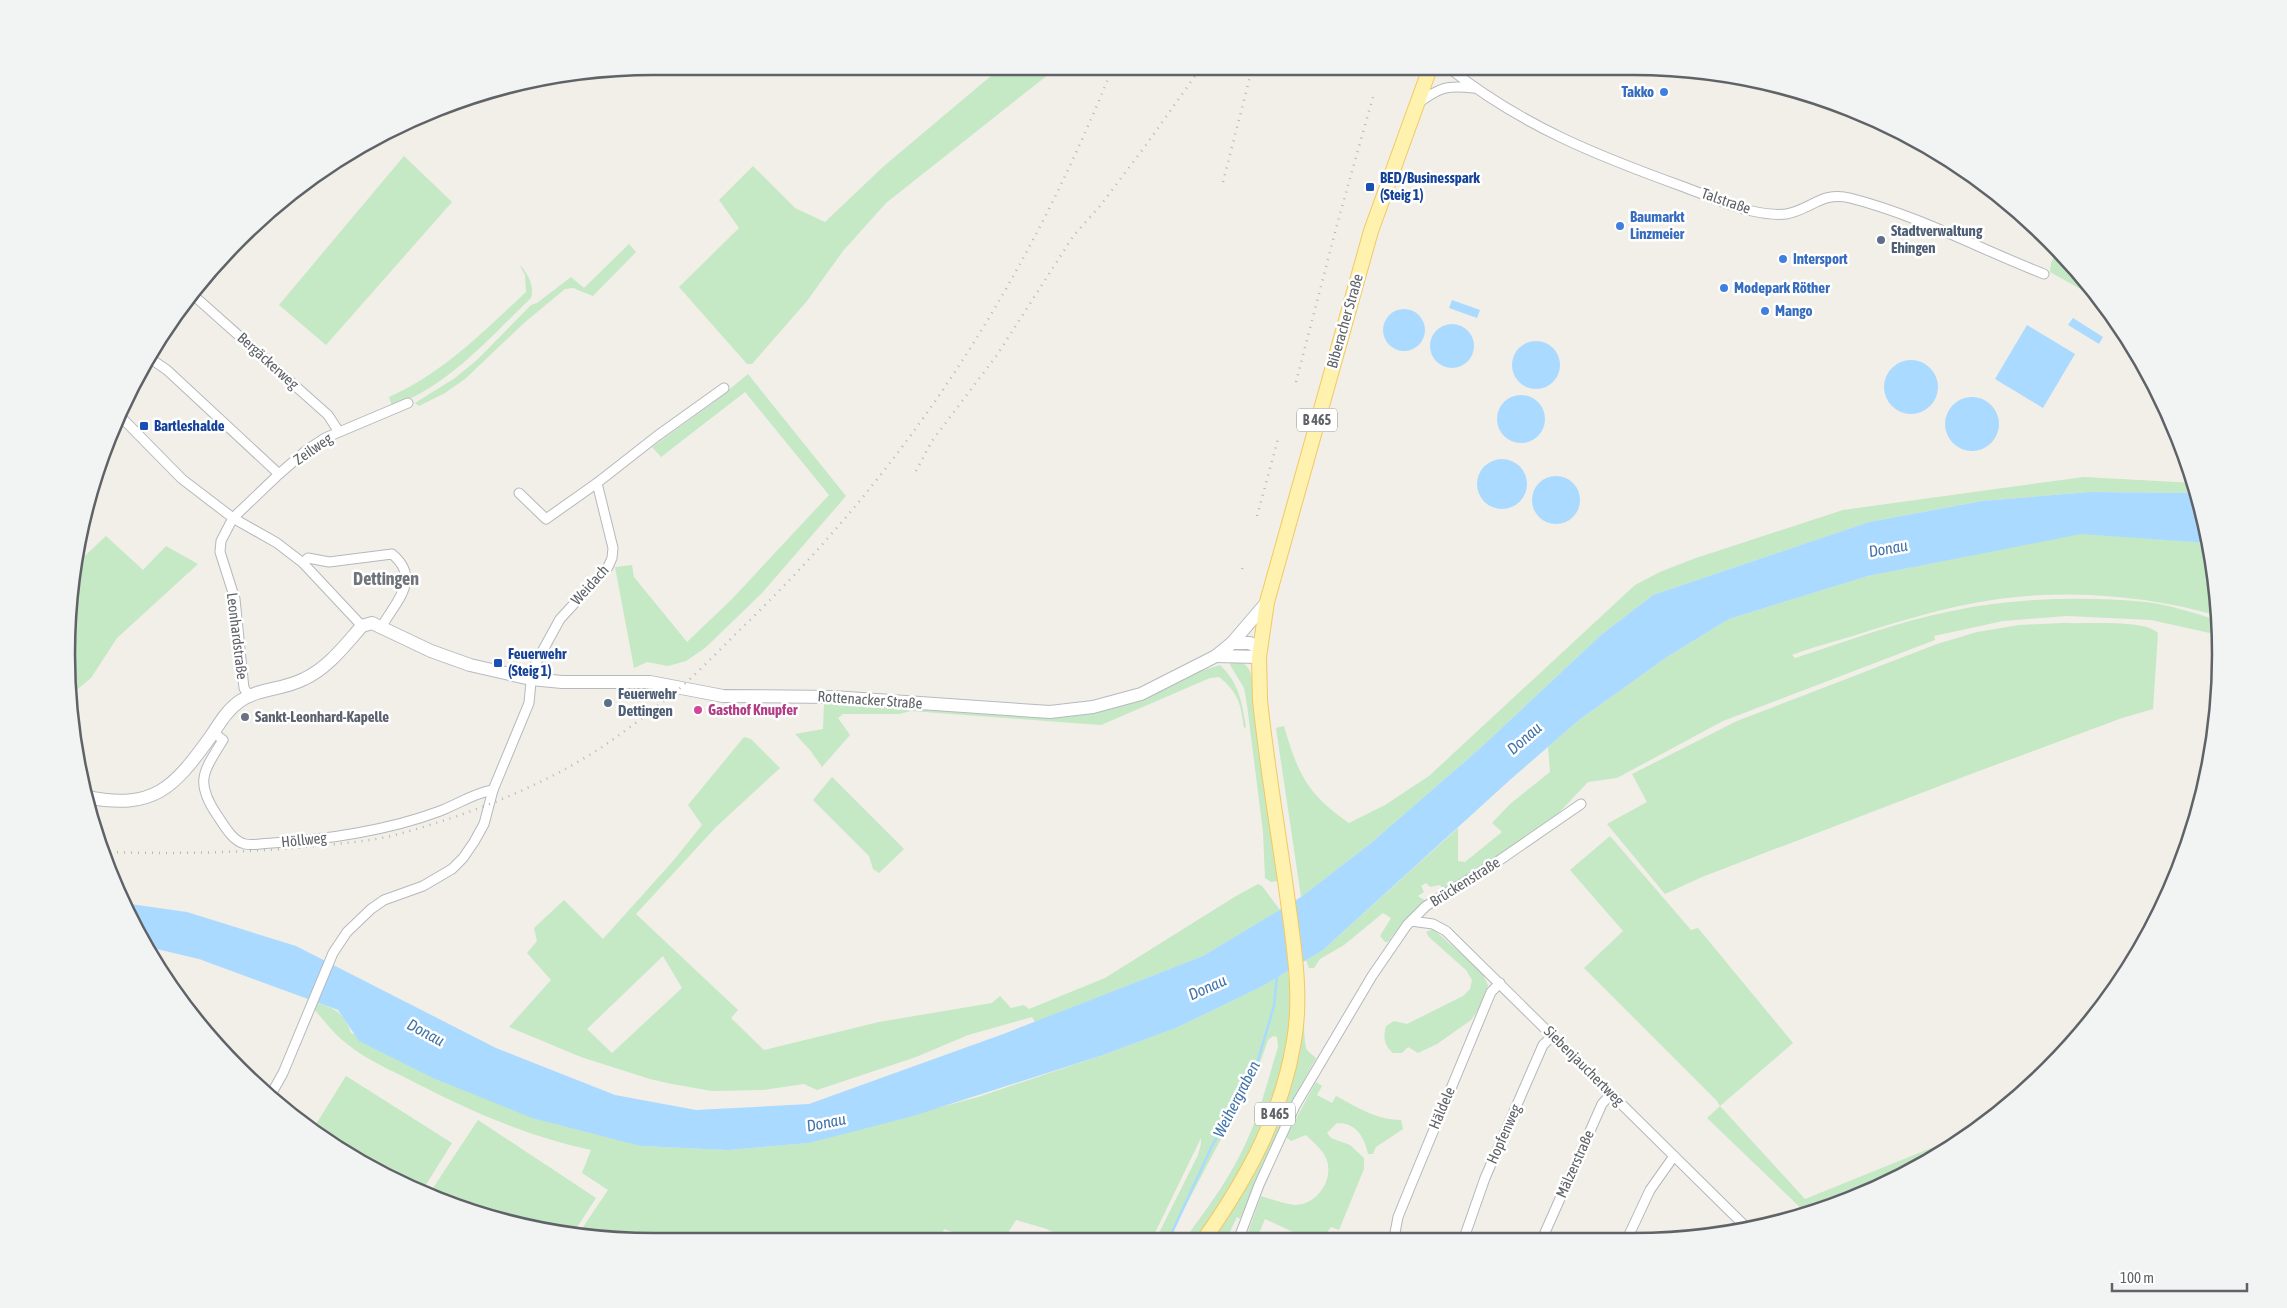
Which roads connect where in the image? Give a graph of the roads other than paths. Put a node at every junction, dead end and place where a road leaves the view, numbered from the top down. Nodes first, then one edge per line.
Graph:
1 (1427, 75) edge
2 (1458, 75) edge
3 (1474, 88) junction
4 (1415, 105) junction
5 (2044, 274) dead end
6 (198, 299) edge
7 (155, 361) edge
8 (724, 388) dead end
9 (408, 404) dead end
10 (123, 423) edge
11 (339, 432) junction
12 (279, 474) junction
13 (597, 482) junction
14 (519, 493) dead end
15 (233, 518) junction
16 (303, 564) junction
17 (1267, 602) junction
18 (362, 626) junction
19 (382, 626) junction
20 (1232, 643) junction
21 (1260, 653) junction
22 (1216, 656) junction
23 (531, 680) junction
24 (249, 696) junction
25 (213, 732) junction
26 (493, 790) junction
27 (94, 799) edge
28 (1581, 804) dead end
29 (1411, 921) junction
30 (1500, 983) junction
31 (1554, 1035) junction
32 (273, 1090) edge
33 (1611, 1094) junction
34 (1674, 1156) junction
35 (1742, 1223) edge
36 (1207, 1233) edge
37 (1241, 1233) edge
38 (1395, 1233) edge
39 (1466, 1233) edge
40 (1545, 1233) edge
41 (1630, 1233) edge

1 - 4 main road, Biberacher Straße / B 465
2 - 3 street, Talstraße
3 - 4 street
3 - 5 street, Talstraße
4 - 17 main road, Biberacher Straße / B 465
6 - 11 street, Bergäckerweg
7 - 12 street
8 - 13 street
9 - 11 street, Zeilweg
10 - 15 street
11 - 12 street, Zeilweg
12 - 15 street, Zeilweg
13 - 14 street
13 - 23 street, Weidach
15 - 16 street
15 - 24 street, Leonhardstraße
16 - 18 street
16 - 19 street
17 - 20 main road, Rottenacker Straße
17 - 21 main road, B 465
18 - 19 main road, Rottenacker Straße
18 - 24 main road
19 - 23 main road, Rottenacker Straße
20 - 21 main road
20 - 22 main road, Rottenacker Straße
21 - 22 main road, Rottenacker Straße
21 - 36 main road, B 465
22 - 23 main road, Rottenacker Straße
23 - 26 street
24 - 25 main road
25 - 26 street, Höllweg
25 - 27 main road
26 - 32 street
28 - 29 street, Brückenstraße
29 - 30 street, Siebenjauchertweg
29 - 37 street, Brückenstraße
30 - 31 street, Siebenjauchertweg
30 - 38 street, Häldele
31 - 33 street, Siebenjauchertweg
31 - 39 street, Hopfenweg
33 - 34 street, Siebenjauchertweg
33 - 40 street, Mälzerstraße
34 - 35 street, Siebenjauchertweg
34 - 41 street

